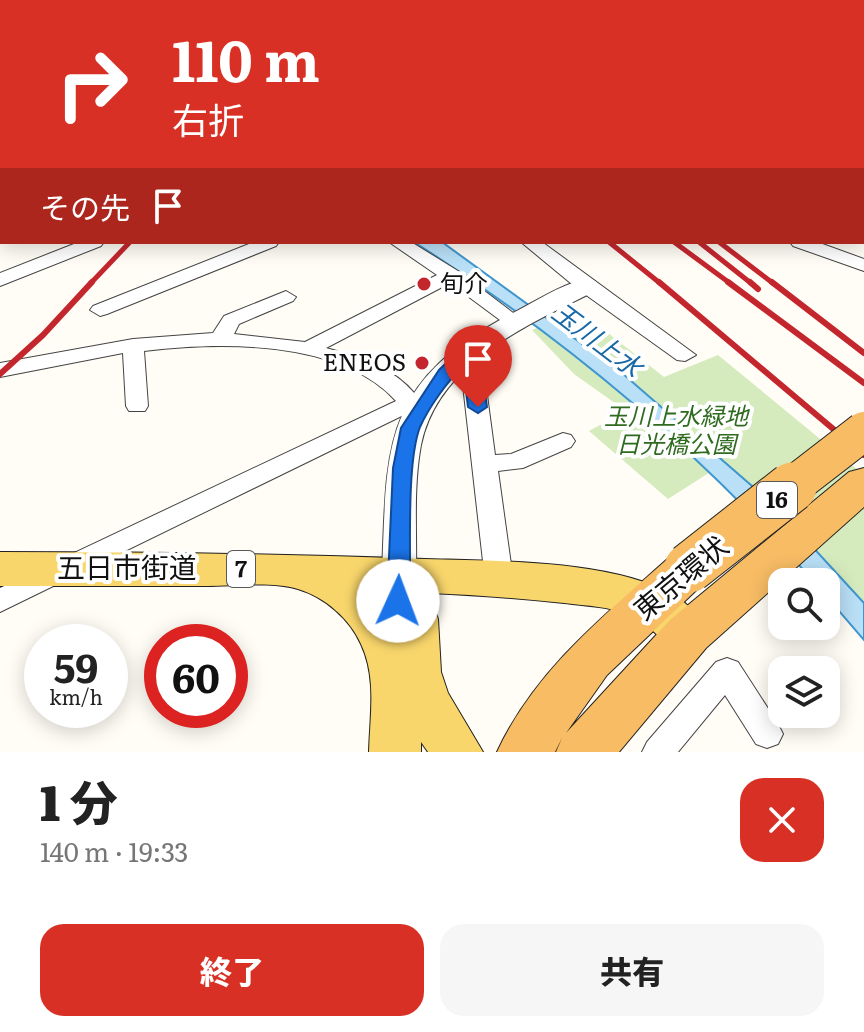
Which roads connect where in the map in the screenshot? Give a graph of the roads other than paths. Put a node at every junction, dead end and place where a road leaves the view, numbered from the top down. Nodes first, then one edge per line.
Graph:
1 (90, 244) edge
2 (265, 244) edge
3 (401, 244) edge
4 (533, 244) edge
5 (805, 244) edge
6 (864, 265) edge
7 (451, 275) junction
8 (0, 280) edge
9 (586, 286) junction
10 (286, 297) dead end
11 (100, 310) dead end
12 (528, 316) junction
13 (220, 339) junction
14 (133, 345) junction
15 (308, 349) junction
16 (470, 350) junction
17 (685, 355) dead end
18 (0, 370) edge
19 (419, 400) junction
20 (137, 406) dead end
21 (864, 431) edge
22 (563, 441) dead end
23 (485, 464) junction
24 (864, 483) edge
25 (67, 568) junction
26 (0, 569) edge
27 (292, 571) junction
28 (399, 575) junction
29 (499, 579) junction
30 (0, 601) edge
31 (669, 618) junction
32 (397, 677) junction
33 (767, 734) dead end
34 (395, 752) edge
35 (457, 752) edge
36 (525, 752) edge
37 (584, 752) edge
38 (658, 752) edge

1 - 8 street
2 - 11 street
3 - 7 street
4 - 9 street
5 - 6 street
7 - 12 street
7 - 15 street
9 - 12 street
9 - 17 street
10 - 13 street
12 - 16 street
13 - 14 street
13 - 15 street
14 - 18 street
14 - 20 street
15 - 19 street
16 - 19 street
16 - 23 street
19 - 25 street
19 - 28 street
21 - 31 highway, 東京環状 / 16, bridge
22 - 23 street
23 - 29 street
24 - 31 highway, 東京環状 / 16
25 - 26 main road, 五日市街道 / 7
25 - 27 main road, 五日市街道 / 7
25 - 30 street
27 - 28 main road, 五日市街道 / 7
27 - 32 main road
28 - 29 main road, 五日市街道 / 7
28 - 32 main road
28 - 35 main road
29 - 31 main road, 五日市街道 / 7
31 - 36 highway, 東京環状 / 16
31 - 37 highway, 東京環状 / 16
32 - 34 main road
33 - 38 street

